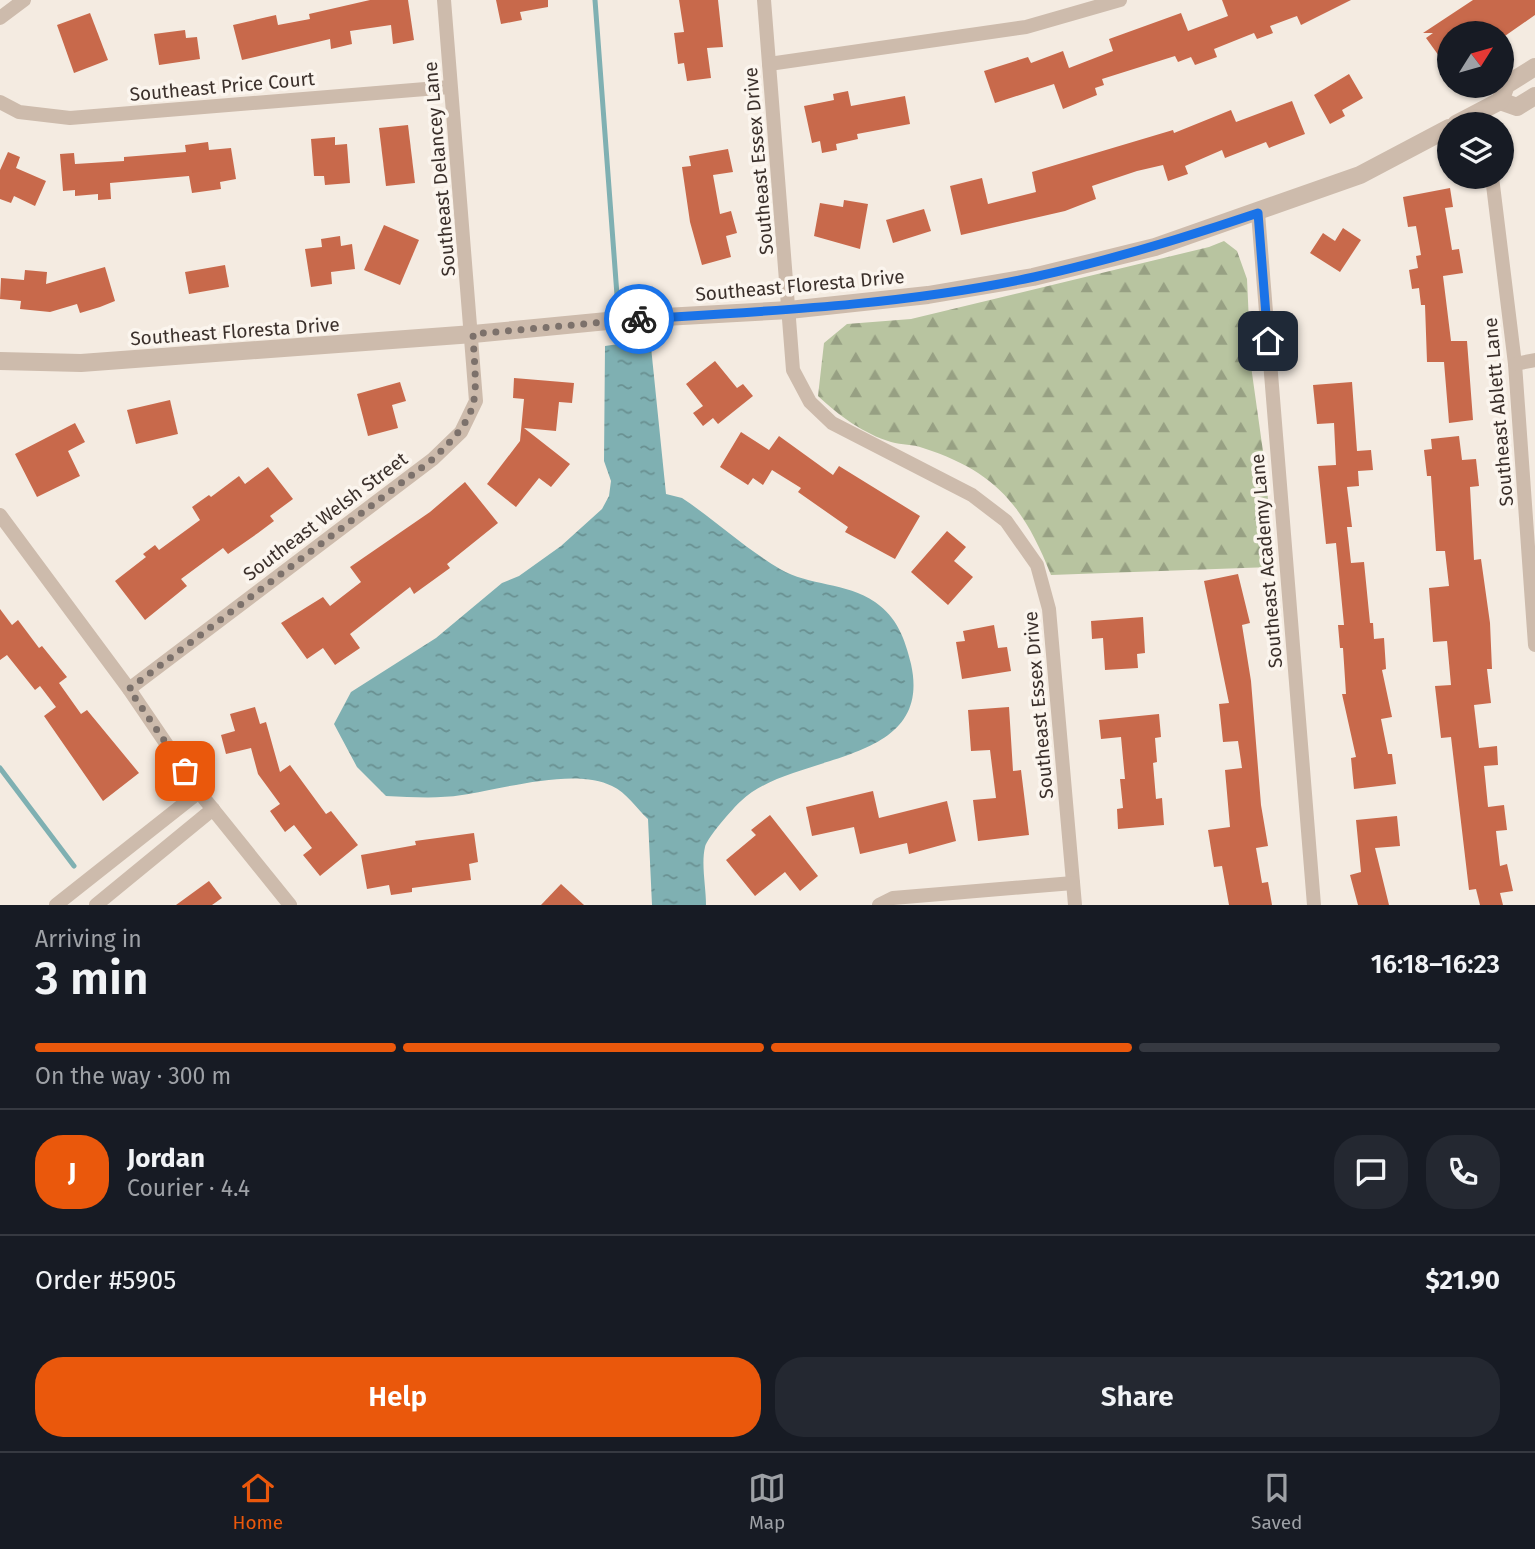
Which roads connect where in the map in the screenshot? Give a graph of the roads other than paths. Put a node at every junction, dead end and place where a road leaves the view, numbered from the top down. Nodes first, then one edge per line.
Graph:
1 (24, 0) edge
2 (444, 0) edge
3 (764, 0) edge
4 (1120, 0) edge
5 (0, 18) edge
6 (769, 64) junction
7 (1535, 67) edge
8 (450, 86) junction
9 (1535, 96) edge
10 (1500, 101) junction
11 (0, 102) edge
12 (1489, 112) edge
13 (1437, 134) edge
14 (1493, 189) edge
15 (1258, 213) junction
16 (789, 310) junction
17 (473, 334) junction
18 (1535, 360) edge
19 (0, 361) edge
20 (1515, 364) junction
21 (0, 515) edge
22 (1534, 601) edge
23 (1535, 646) edge
24 (129, 689) junction
25 (199, 792) junction
26 (213, 809) junction
27 (134, 845) junction
28 (149, 863) junction
29 (1073, 883) junction
30 (56, 905) edge
31 (96, 905) edge
32 (290, 905) edge
33 (879, 905) edge
34 (1075, 905) edge
35 (1314, 905) edge

1 - 5 street
2 - 8 street, Southeast Delancey Lane
3 - 6 street, Southeast Essex Drive
4 - 6 street
6 - 16 street, Southeast Essex Drive
7 - 10 street
8 - 11 street, Southeast Price Court
8 - 17 street, Southeast Delancey Lane
9 - 10 street
10 - 12 street
13 - 15 street, Southeast Floresta Drive
14 - 20 street, Southeast Ablett Lane
15 - 16 street, Southeast Floresta Drive
15 - 35 street, Southeast Academy Lane
16 - 17 street, Southeast Floresta Drive
16 - 29 street, Southeast Essex Drive
17 - 19 street, Southeast Floresta Drive
17 - 24 street, Southeast Welsh Street
18 - 20 street
20 - 22 street, Southeast Ablett Lane
21 - 24 street
22 - 23 street, Southeast Ablett Lane
24 - 25 street
25 - 26 street
25 - 27 street
26 - 28 street
26 - 32 street
27 - 28 street
27 - 30 street
28 - 31 street
29 - 33 street
29 - 34 street, Southeast Essex Drive

